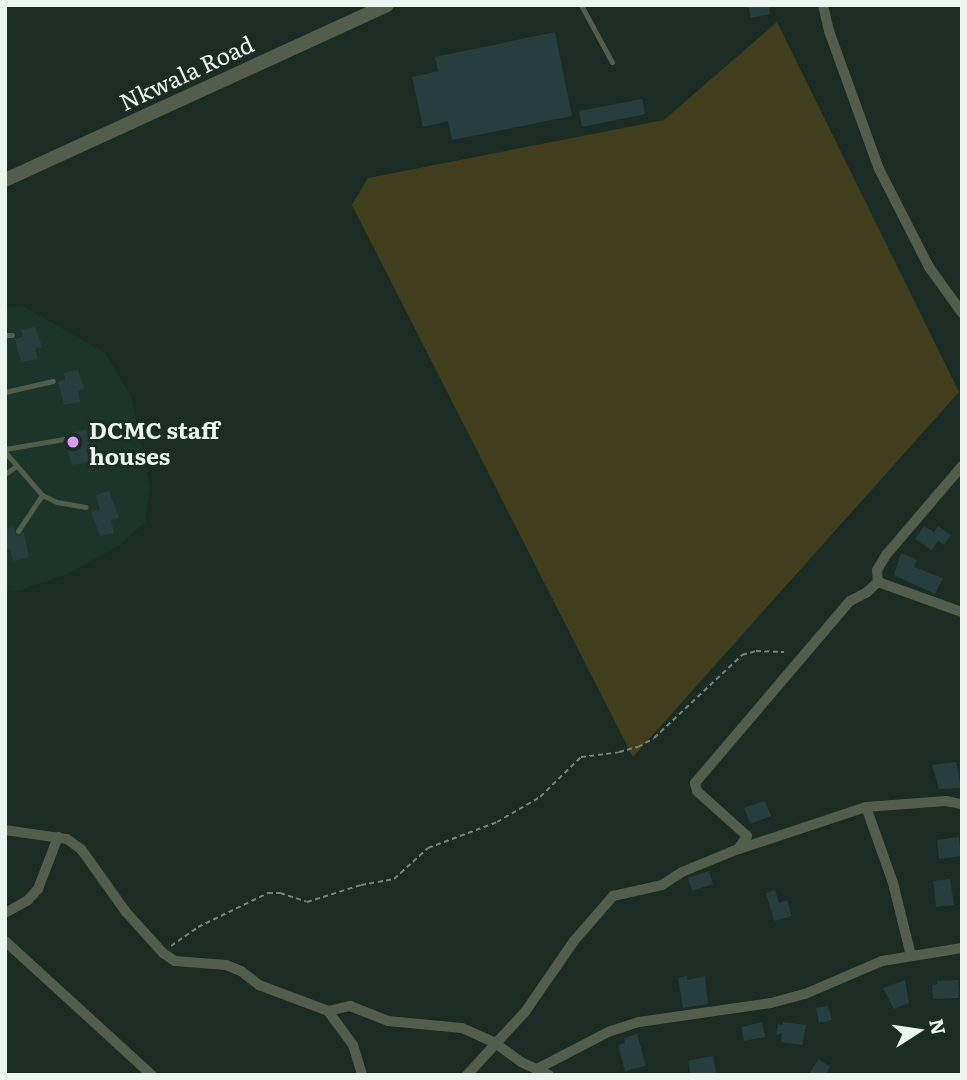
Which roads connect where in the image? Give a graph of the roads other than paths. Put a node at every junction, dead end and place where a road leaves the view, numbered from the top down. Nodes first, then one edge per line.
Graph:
1 (387, 5) edge
2 (581, 5) edge
3 (823, 5) edge
4 (612, 62) dead end
5 (5, 180) edge
6 (962, 313) edge
7 (53, 381) dead end
8 (5, 392) edge
9 (64, 439) dead end
10 (5, 451) edge
11 (962, 466) edge
12 (15, 467) junction
13 (5, 474) edge
14 (42, 495) junction
15 (86, 507) dead end
16 (19, 531) dead end
17 (878, 583) junction
18 (962, 612) edge
19 (962, 804) edge
20 (866, 807) junction
21 (5, 830) edge
22 (58, 837) junction
23 (738, 849) junction
24 (5, 913) edge
25 (5, 942) edge
26 (962, 948) edge
27 (911, 956) junction
28 (328, 1011) junction
29 (495, 1043) junction
30 (539, 1072) edge
31 (152, 1075) edge
32 (362, 1075) edge
33 (467, 1075) edge
34 (549, 1075) edge

1 - 5 street, Nkwala Road
2 - 4 lane
3 - 6 street
7 - 8 lane
9 - 10 lane
10 - 12 lane
11 - 17 street
12 - 13 lane
12 - 14 lane
14 - 15 lane
14 - 16 lane
17 - 18 street
17 - 23 street
19 - 20 street
20 - 23 street
20 - 27 street
21 - 22 street
22 - 24 street
22 - 28 street
23 - 29 street
25 - 31 street
26 - 27 street
27 - 30 street
28 - 29 street
28 - 32 street
29 - 30 street
29 - 33 street
30 - 34 street

